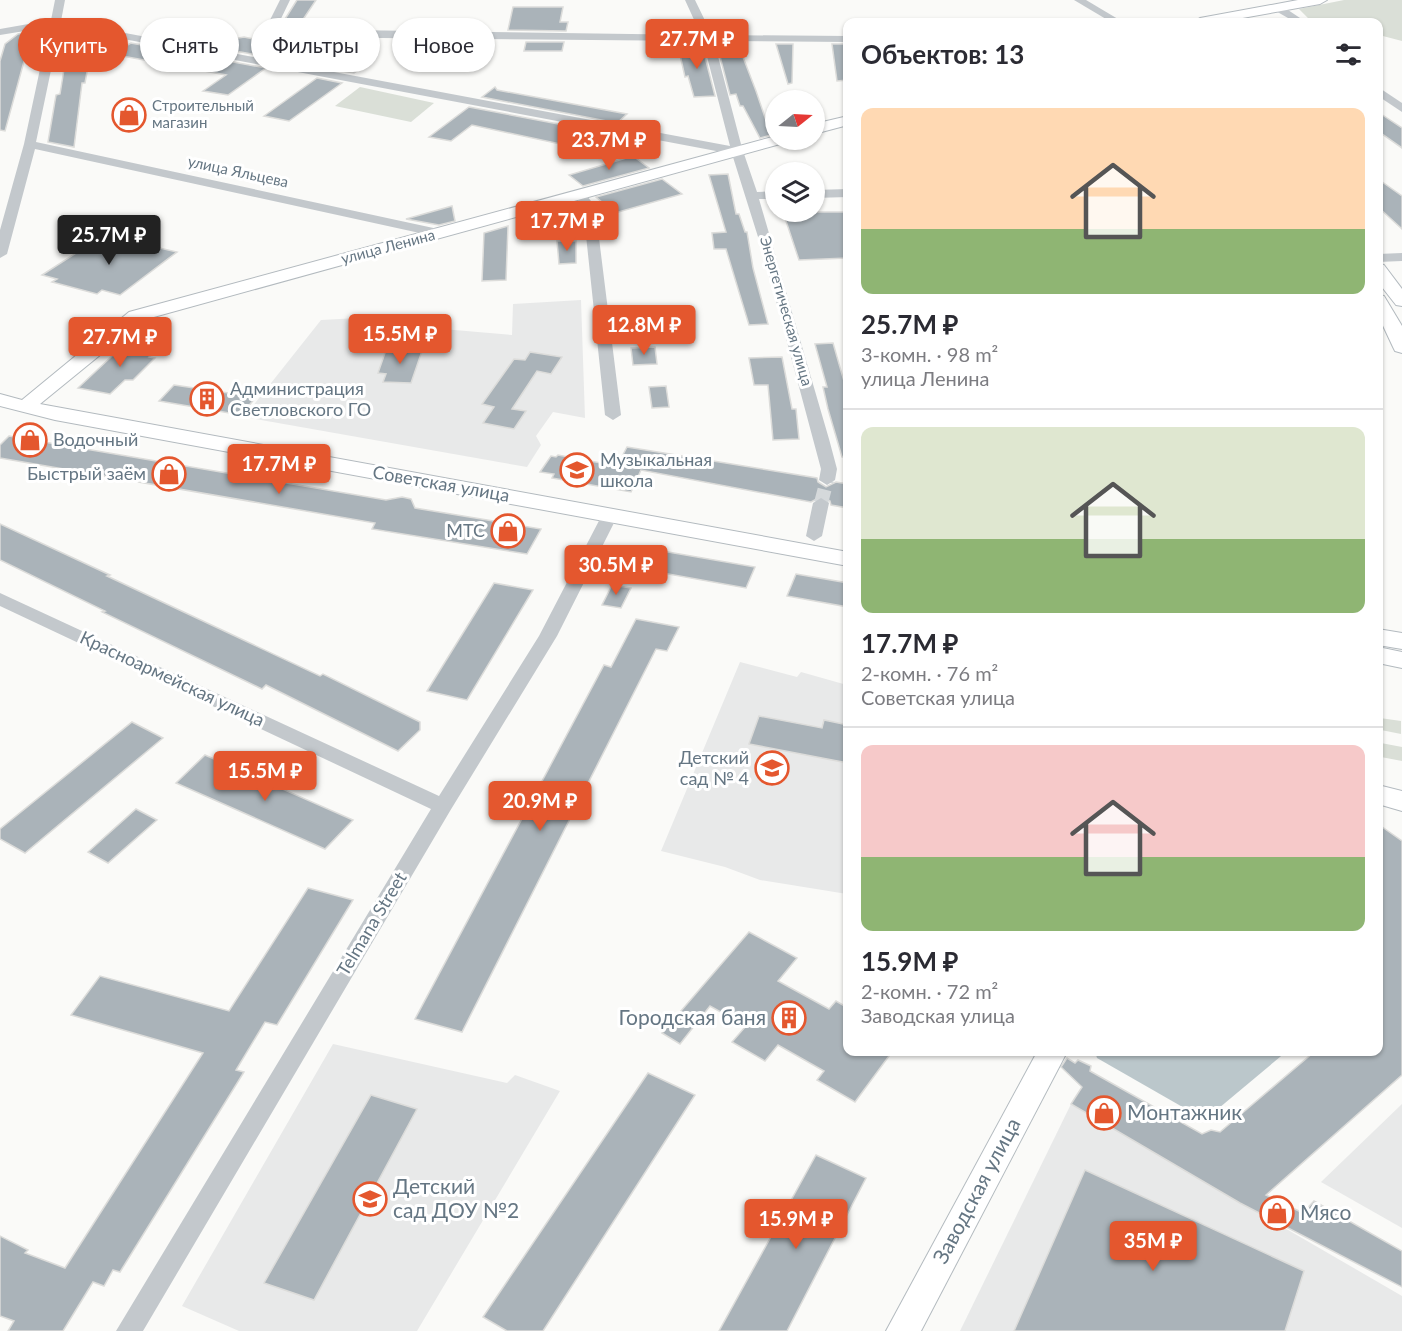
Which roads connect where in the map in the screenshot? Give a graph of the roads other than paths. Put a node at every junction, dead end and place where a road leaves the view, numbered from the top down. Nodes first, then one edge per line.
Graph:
1 (60, 0) edge
2 (285, 0) edge
3 (1079, 0) edge
4 (1320, 0) edge
5 (694, 2) edge
6 (1278, 8) junction
7 (1094, 9) junction
8 (58, 18) edge
9 (1103, 18) edge
10 (1111, 18) edge
11 (1222, 18) edge
12 (1294, 18) edge
13 (18, 28) edge
14 (0, 32) edge
15 (128, 36) edge
16 (707, 38) junction
17 (843, 39) edge
18 (46, 72) edge
19 (1383, 94) edge
20 (1402, 109) edge
21 (843, 121) edge
22 (825, 126) edge
23 (765, 143) edge
24 (30, 144) junction
25 (737, 151) junction
26 (579, 194) junction
27 (825, 194) edge
28 (843, 194) edge
29 (765, 195) edge
30 (753, 196) junction
31 (438, 232) junction
32 (0, 254) edge
33 (1402, 257) edge
34 (1383, 258) edge
35 (1383, 276) edge
36 (1402, 301) edge
37 (1383, 307) edge
38 (1402, 347) edge
39 (0, 387) edge
40 (0, 400) edge
41 (32, 401) junction
42 (613, 415) dead end
43 (827, 480) tunnel mouth
44 (821, 503) tunnel mouth
45 (610, 515) junction
46 (814, 536) junction
47 (843, 541) edge
48 (843, 558) edge
49 (0, 598) edge
50 (1383, 638) edge
51 (1402, 641) edge
52 (1383, 656) edge
53 (1402, 660) edge
54 (1383, 795) edge
55 (1402, 801) edge
56 (443, 806) junction
57 (1050, 1056) edge
58 (129, 1331) edge
59 (903, 1331) edge

1 - 8 street
2 - 16 street
3 - 7 street
4 - 6 main road
5 - 16 street, Энергетическая улица
6 - 11 main road
6 - 12 street
7 - 9 street
7 - 10 street
13 - 14 street
15 - 25 street
16 - 17 street
16 - 25 street, Энергетическая улица
18 - 24 street
19 - 20 street
21 - 22 main road
23 - 25 main road, улица Ленина
24 - 31 street, улица Яльцева
24 - 32 street
25 - 26 main road, улица Ленина
25 - 30 street, Энергетическая улица
26 - 31 main road, улица Ленина
26 - 42 street
27 - 28 street
29 - 30 street
30 - 43 street, Энергетическая улица
31 - 41 main road, улица Ленина
33 - 34 street
35 - 36 main road
37 - 38 main road
39 - 41 main road, Советская улица
40 - 41 main road, Советская улица
41 - 45 main road, Советская улица
41 - 46 main road, Советская улица
44 - 46 street
45 - 48 main road, Советская улица
45 - 56 street, Telmana Street
46 - 47 main road, Советская улица
49 - 56 street, Красноармейская улица
50 - 51 main road
52 - 53 main road
54 - 55 main road
56 - 58 street, Telmana Street
57 - 59 main road, Заводская улица

